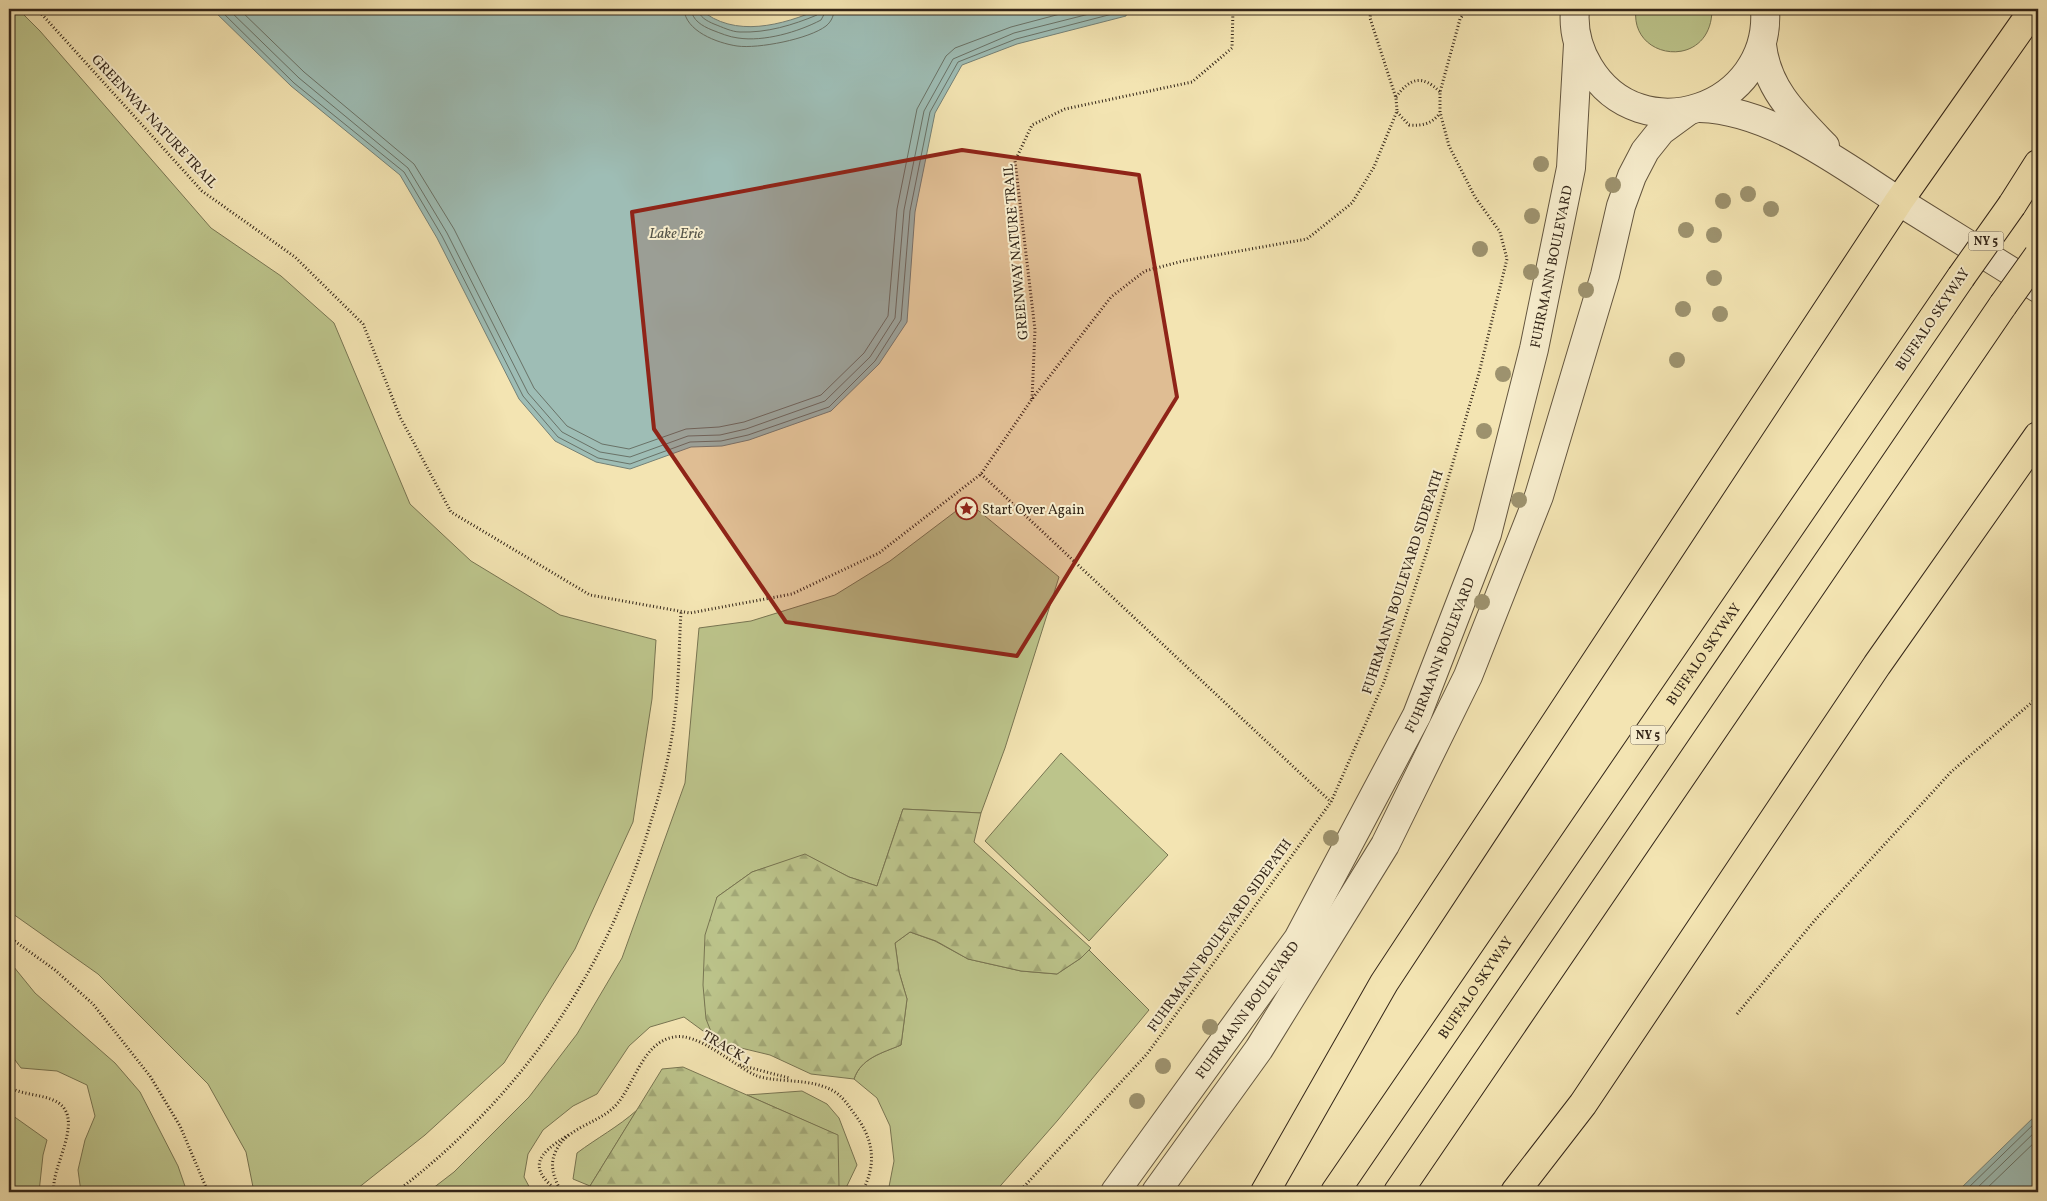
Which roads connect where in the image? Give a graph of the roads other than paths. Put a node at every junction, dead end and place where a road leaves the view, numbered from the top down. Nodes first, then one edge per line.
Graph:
1 (1575, 9) edge
2 (1765, 9) edge
3 (2034, 9) edge
4 (1578, 44) junction
5 (1762, 45) junction
6 (1693, 110) junction
7 (1842, 163) junction
8 (2038, 164) edge
9 (1899, 202) junction
10 (2038, 256) edge
11 (2038, 288) edge
12 (2038, 436) edge
13 (1115, 1192) edge
14 (1156, 1192) edge
15 (1265, 1192) edge
16 (1335, 1192) edge
17 (1398, 1192) edge
18 (1515, 1192) edge

1 - 4 street, FUHRMANN BOULEVARD
2 - 5 street, FUHRMANN BOULEVARD
3 - 9 highway
4 - 6 street, FUHRMANN BOULEVARD
4 - 13 street, FUHRMANN BOULEVARD
5 - 6 street, FUHRMANN BOULEVARD
5 - 7 street
6 - 7 street
6 - 14 street, FUHRMANN BOULEVARD
7 - 9 street
8 - 16 highway, BUFFALO SKYWAY / NY 5, bridge
9 - 11 street
9 - 15 highway
10 - 17 highway, bridge
12 - 18 highway

